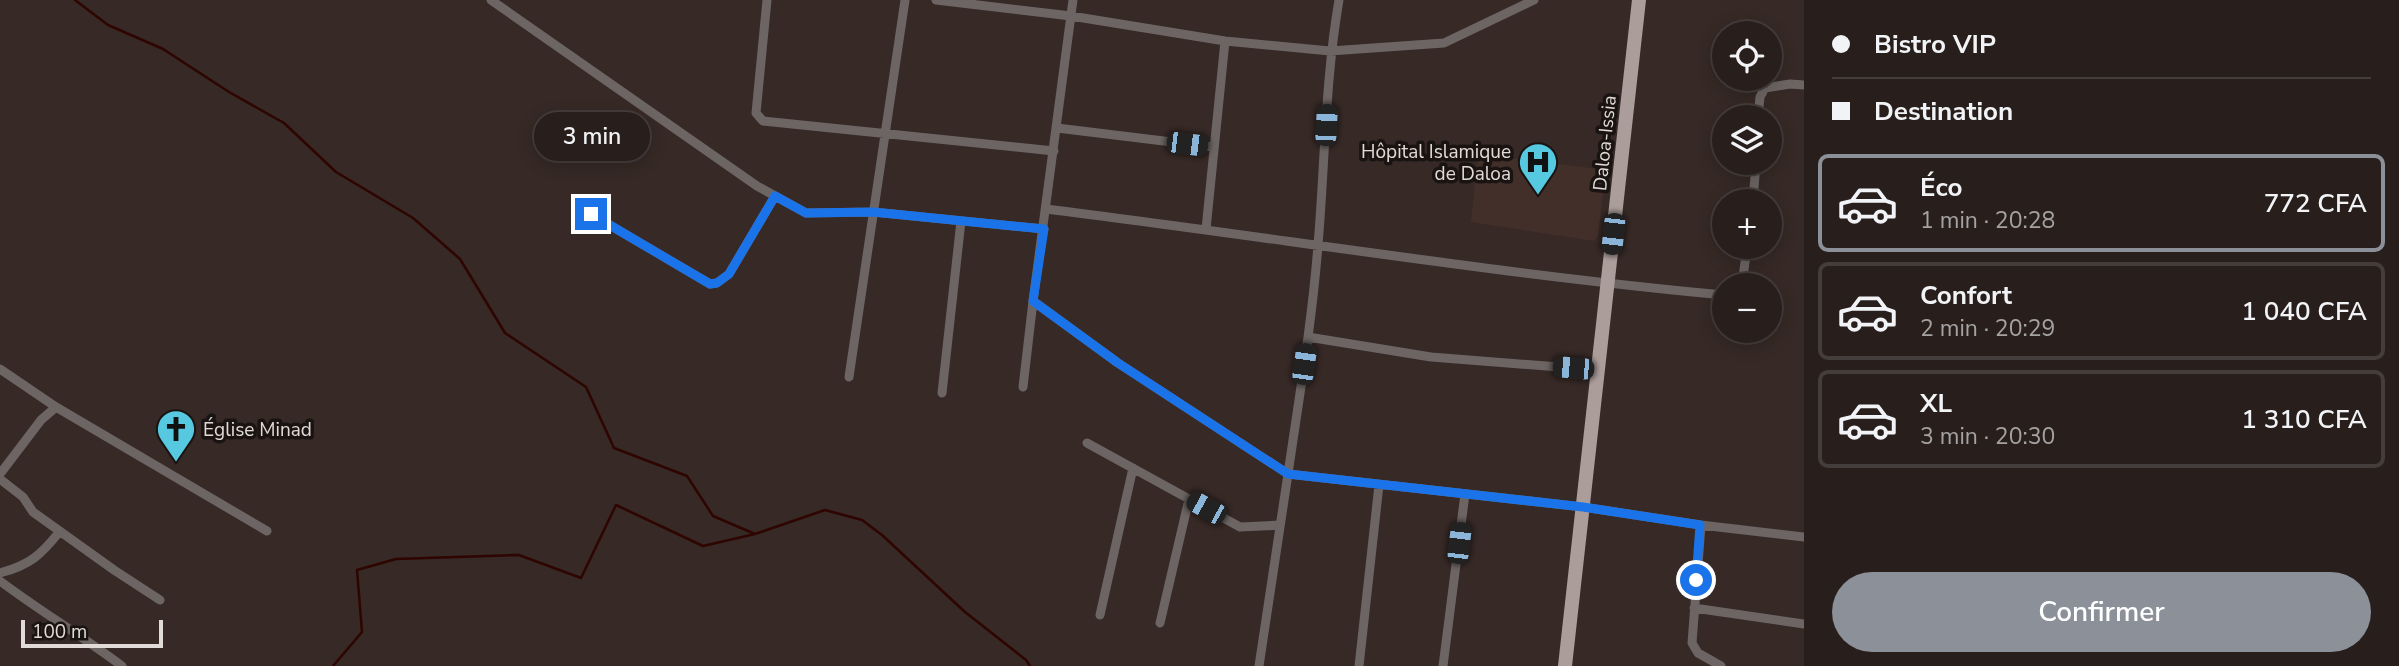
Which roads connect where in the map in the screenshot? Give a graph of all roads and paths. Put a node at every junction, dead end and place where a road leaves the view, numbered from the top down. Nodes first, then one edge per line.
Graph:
1 (491, 0) edge
2 (767, 0) edge
3 (905, 0) edge
4 (936, 0) edge
5 (1073, 0) edge
6 (1339, 0) edge
7 (1534, 0) edge
8 (1639, 0) edge
9 (1071, 16) junction
10 (1225, 41) junction
11 (1330, 51) junction
12 (1804, 85) edge
13 (1759, 105) edge
14 (1057, 128) junction
15 (884, 133) junction
16 (1213, 147) junction
17 (1054, 151) junction
18 (775, 196) junction
19 (1046, 209) junction
20 (873, 212) junction
21 (591, 214) dead end
22 (961, 221) junction
23 (1044, 229) junction
24 (1206, 229) junction
25 (1318, 247) junction
26 (1608, 285) junction
27 (1712, 294) edge
28 (1033, 301) junction
29 (1308, 337) junction
30 (0, 369) edge
31 (1598, 370) junction
32 (849, 377) dead end
33 (1023, 387) dead end
34 (942, 394) dead end
35 (56, 407) junction
36 (1087, 443) dead end
37 (1133, 468) junction
38 (1288, 474) junction
39 (0, 477) edge
40 (1379, 485) junction
41 (1465, 494) junction
42 (1189, 499) junction
43 (1583, 507) junction
44 (1280, 525) junction
45 (1700, 525) junction
46 (60, 531) junction
47 (267, 531) dead end
48 (1804, 537) edge
49 (0, 573) edge
50 (0, 581) edge
51 (160, 600) dead end
52 (1694, 608) junction
53 (1100, 615) dead end
54 (1160, 623) dead end
55 (1804, 624) edge
56 (122, 666) edge
57 (1259, 666) edge
58 (1359, 666) edge
59 (1443, 666) edge
60 (1565, 666) edge
61 (1721, 666) edge

1 - 18 street
2 - 15 street
3 - 15 street
4 - 9 street
5 - 9 street
6 - 11 street
7 - 11 street
8 - 26 main road, Daloa-Issia
9 - 10 street
9 - 14 street
10 - 11 street
10 - 16 street
11 - 25 street
12 - 13 street
14 - 16 street
14 - 17 street
15 - 17 street
15 - 20 street
16 - 24 street
17 - 19 street
18 - 20 street
18 - 21 street
19 - 23 street
19 - 24 street
20 - 22 street
20 - 32 street
22 - 23 street
22 - 34 street
23 - 28 street
24 - 25 street
25 - 26 street
25 - 29 street
26 - 27 street
26 - 31 main road, Daloa-Issia
28 - 33 street
28 - 38 street
29 - 31 street
29 - 38 street
30 - 35 street
31 - 43 main road, Daloa-Issia
35 - 39 street
35 - 47 street
36 - 37 street
37 - 42 street
37 - 53 street
38 - 40 street
38 - 44 street
39 - 46 street
40 - 41 street
40 - 58 street
41 - 43 street
41 - 59 street
42 - 44 street
42 - 54 street
43 - 45 street
43 - 60 main road, Daloa-Issia
44 - 57 street
45 - 48 street
45 - 52 street
46 - 49 street
46 - 51 street
50 - 56 street
52 - 55 street
52 - 61 street

